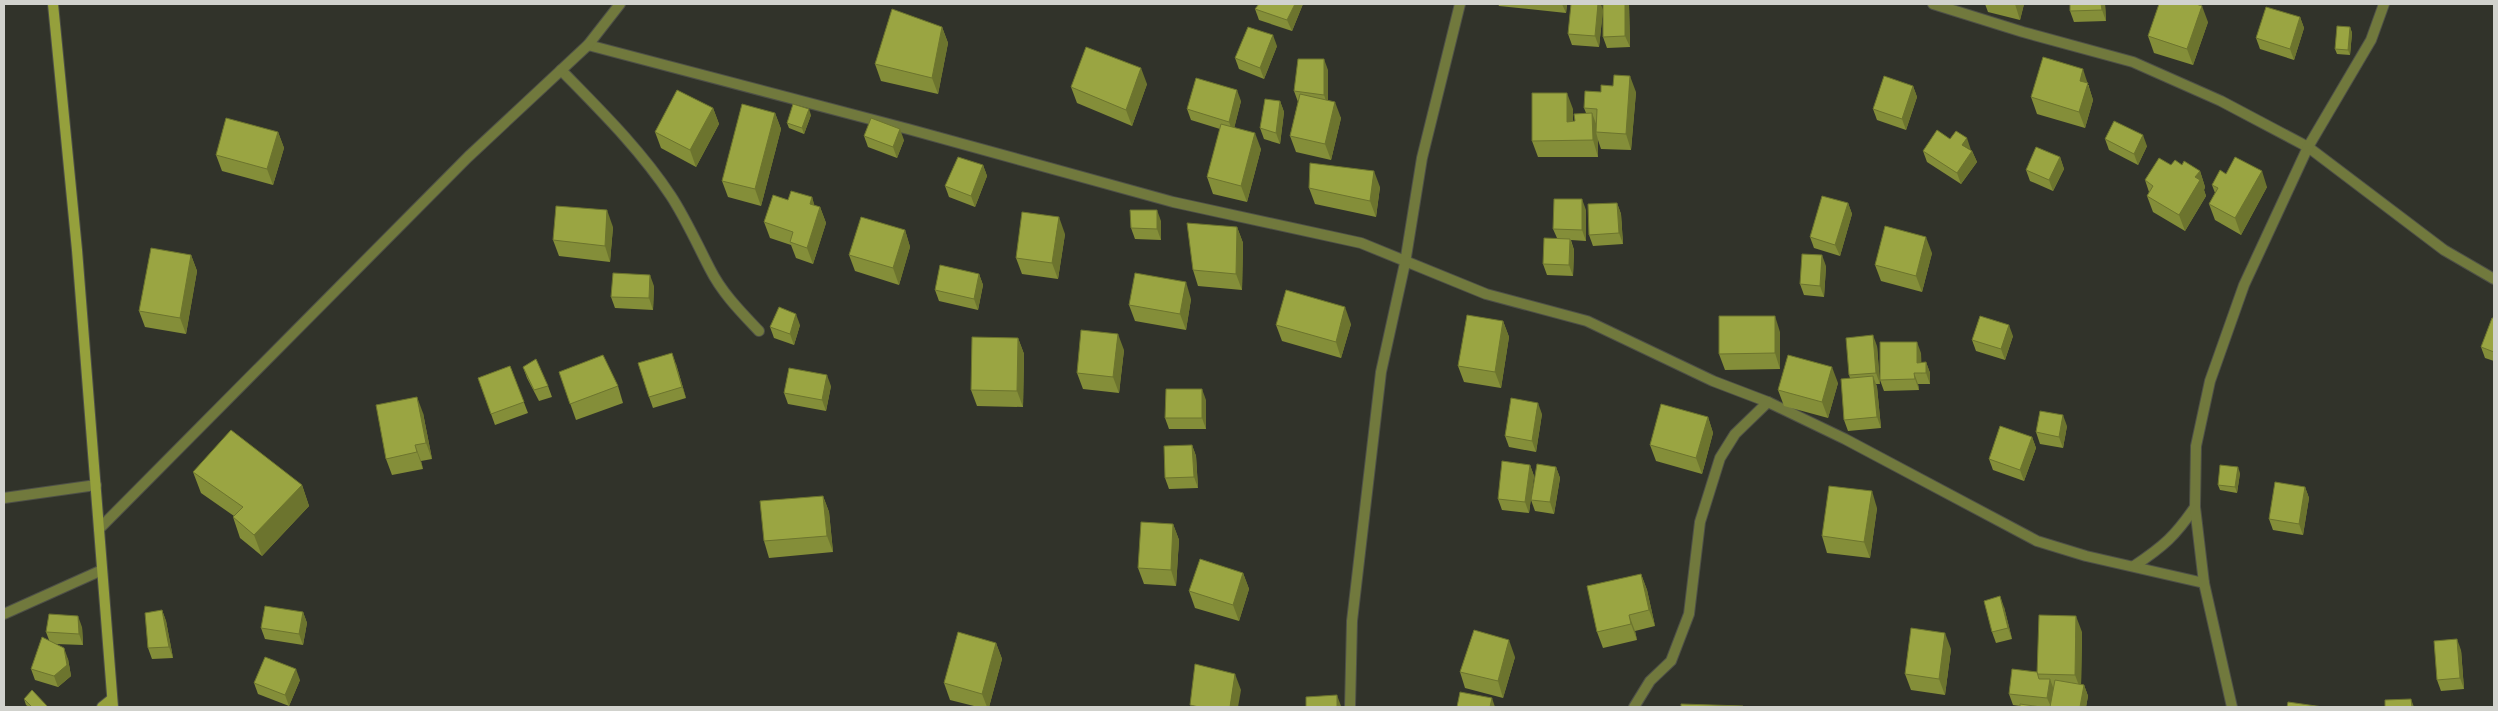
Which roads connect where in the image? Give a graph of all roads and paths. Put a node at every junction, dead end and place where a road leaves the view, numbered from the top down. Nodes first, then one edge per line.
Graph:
1 (53, 4) edge
2 (620, 4) edge
3 (1460, 4) edge
4 (1933, 4) edge
5 (2384, 4) edge
6 (588, 45) junction
7 (561, 70) junction
8 (2308, 147) junction
9 (1405, 262) junction
10 (2494, 279) edge
11 (759, 332) dead end
12 (1768, 402) junction
13 (96, 486) junction
14 (4, 498) edge
15 (2195, 507) junction
16 (100, 529) junction
17 (2134, 566) junction
18 (102, 570) junction
19 (2204, 583) junction
20 (4, 614) edge
21 (113, 703) edge
22 (102, 707) edge
23 (1350, 707) edge
24 (1634, 707) edge
25 (2232, 707) edge

1 - 13 main road
2 - 6 street
3 - 9 street
4 - 8 street
5 - 8 street
6 - 7 street
6 - 9 street
7 - 11 street
7 - 16 street
8 - 10 street
8 - 15 street
9 - 12 street
9 - 23 street
12 - 17 street
12 - 24 street
13 - 14 street
13 - 16 main road
15 - 17 street
15 - 19 street
16 - 18 main road
17 - 19 street
18 - 20 street
18 - 21 main road
19 - 25 street
21 - 22 main road

